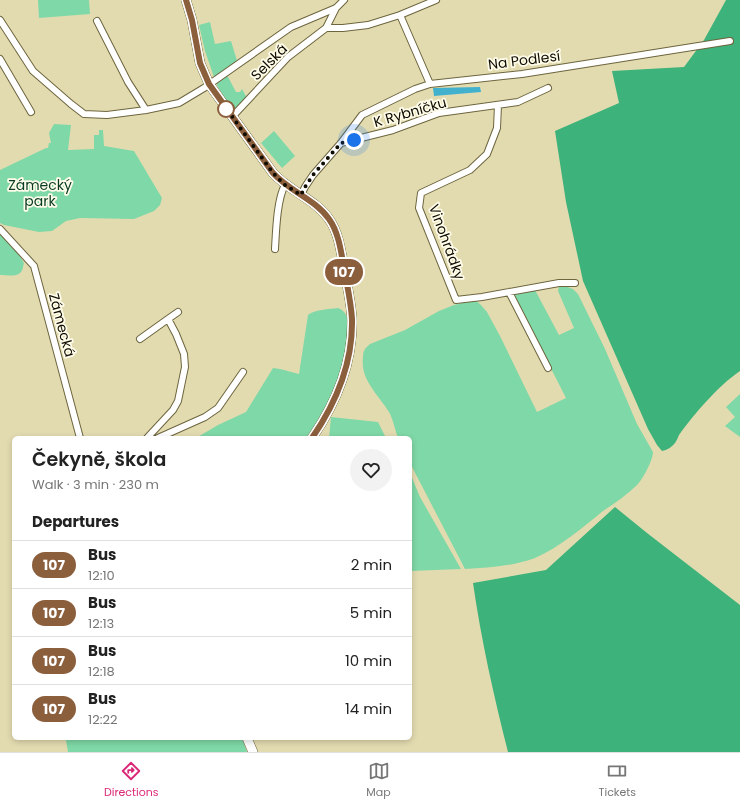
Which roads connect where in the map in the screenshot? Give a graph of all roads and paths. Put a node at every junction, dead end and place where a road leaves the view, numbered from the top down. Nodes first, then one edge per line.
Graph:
1 (186, 0) edge
2 (344, 0) edge
3 (436, 0) edge
4 (336, 8) junction
5 (400, 15) junction
6 (0, 20) edge
7 (97, 21) dead end
8 (326, 28) junction
9 (730, 41) dead end
10 (0, 59) edge
11 (209, 84) junction
12 (430, 84) junction
13 (548, 88) dead end
14 (498, 105) junction
15 (146, 110) junction
16 (31, 112) dead end
17 (232, 117) junction
18 (341, 143) junction
19 (285, 185) junction
20 (301, 195) junction
21 (0, 229) edge
22 (275, 248) dead end
23 (575, 283) dead end
24 (509, 292) junction
25 (178, 312) dead end
26 (168, 319) junction
27 (140, 339) dead end
28 (548, 368) dead end
29 (243, 372) dead end
30 (79, 436) edge
31 (149, 436) edge
32 (162, 436) edge
33 (313, 436) edge
34 (248, 740) edge
35 (253, 752) edge

1 - 11 main road
2 - 4 street
3 - 5 street
4 - 8 street, Selská
4 - 11 street
5 - 8 street
5 - 12 street
6 - 15 street
7 - 15 street
8 - 17 street, Selská
9 - 12 street, Na Podlesí
10 - 16 street
11 - 15 street
11 - 17 main road
12 - 18 street, Na Podlesí
13 - 14 street, K Rybníčku
14 - 18 street, K Rybníčku
14 - 24 street, Vinohrádky
17 - 19 main road
18 - 20 street
19 - 20 main road
19 - 22 street
20 - 33 main road
21 - 30 street, Zámecká
23 - 24 street, Vinohrádky
24 - 28 street
25 - 26 street
26 - 27 street
26 - 31 street
29 - 32 street
34 - 35 main road

